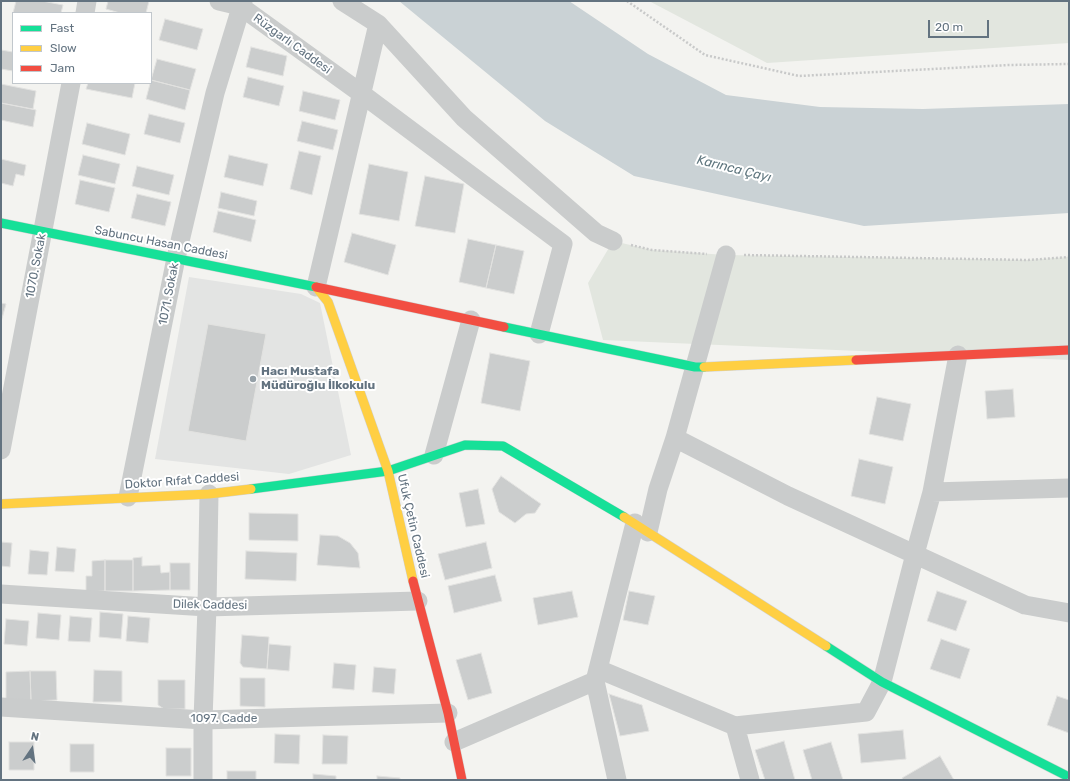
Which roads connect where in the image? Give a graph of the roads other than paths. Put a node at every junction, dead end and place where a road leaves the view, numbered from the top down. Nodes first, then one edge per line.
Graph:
1 (87, 1) edge
2 (219, 1) edge
3 (342, 1) edge
4 (242, 4) edge
5 (85, 12) edge
6 (378, 24) junction
7 (71, 84) edge
8 (362, 94) junction
9 (1, 223) edge
10 (42, 232) junction
11 (613, 241) road end
12 (726, 255) road end
13 (176, 258) junction
14 (316, 287) junction
15 (471, 320) junction
16 (539, 334) junction
17 (1069, 350) edge
18 (958, 355) junction
19 (695, 367) junction
20 (675, 438) junction
21 (1, 450) edge
22 (434, 456) junction
23 (388, 471) junction
24 (1069, 488) edge
25 (932, 492) junction
26 (208, 494) junction
27 (128, 497) junction
28 (1, 504) edge
29 (642, 528) junction
30 (914, 554) junction
31 (1, 594) edge
32 (418, 601) junction
33 (207, 607) junction
34 (1069, 613) edge
35 (596, 675) junction
36 (882, 682) junction
37 (1, 707) edge
38 (448, 713) junction
39 (203, 720) junction
40 (735, 726) junction
41 (454, 742) junction
42 (1063, 776) edge
43 (203, 780) edge
44 (462, 780) edge
45 (617, 780) edge
46 (750, 780) edge

1 - 5 street
2 - 4 street, Rüzgarlı Caddesi
3 - 6 street
4 - 8 street, Rüzgarlı Caddesi
4 - 13 street, 1071. Sokak
6 - 8 street
6 - 11 street
7 - 10 street, 1070. Sokak
8 - 14 street
8 - 16 street, Rüzgarlı Caddesi
9 - 10 street, Sabuncu Hasan Caddesi
10 - 13 street, Sabuncu Hasan Caddesi
10 - 21 street, 1070. Sokak
12 - 19 street
13 - 14 street, Sabuncu Hasan Caddesi
13 - 27 street, 1071. Sokak
14 - 15 street, Sabuncu Hasan Caddesi
14 - 23 street, Ufuk Çetin Caddesi
15 - 16 street, Sabuncu Hasan Caddesi
15 - 22 street
16 - 19 street, Sabuncu Hasan Caddesi
17 - 18 street, Sabuncu Hasan Caddesi
18 - 19 street, Sabuncu Hasan Caddesi
18 - 25 street
19 - 20 street
20 - 29 street
20 - 30 street
22 - 23 street, Doktor Rıfat Caddesi
22 - 29 street, Doktor Rıfat Caddesi
23 - 26 street, Doktor Rıfat Caddesi
23 - 32 street, Ufuk Çetin Caddesi
24 - 25 street
25 - 30 street
26 - 27 street, Doktor Rıfat Caddesi
26 - 33 street
27 - 28 street, Doktor Rıfat Caddesi
29 - 35 street
29 - 36 street, Doktor Rıfat Caddesi
30 - 34 street
30 - 36 street
31 - 33 street, Dilek Caddesi
32 - 33 street, Dilek Caddesi
32 - 38 street, Ufuk Çetin Caddesi
33 - 39 street
35 - 40 street
35 - 41 street
35 - 45 street
36 - 40 street
36 - 42 street, Doktor Rıfat Caddesi
37 - 39 street, 1097. Cadde
38 - 39 street, 1097. Cadde
38 - 41 street, Ufuk Çetin Caddesi
39 - 43 street
40 - 46 street
41 - 44 street, Ufuk Çetin Caddesi

